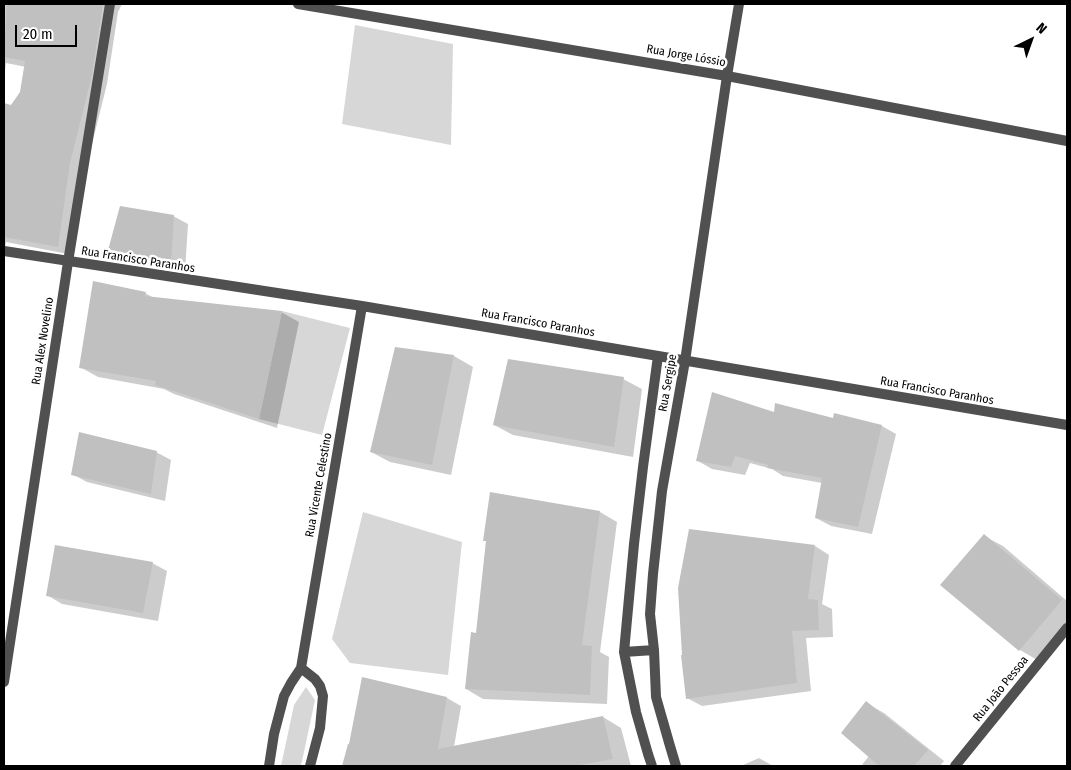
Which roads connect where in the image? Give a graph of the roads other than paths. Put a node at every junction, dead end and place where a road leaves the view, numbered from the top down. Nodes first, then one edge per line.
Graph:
1 (110, 4) edge
2 (298, 4) edge
3 (739, 4) edge
4 (727, 76) junction
5 (1067, 142) edge
6 (4, 251) edge
7 (68, 262) junction
8 (362, 306) junction
9 (658, 356) junction
10 (685, 361) junction
11 (1067, 425) edge
12 (1067, 628) edge
13 (654, 650) junction
14 (624, 652) junction
15 (301, 668) junction
16 (4, 682) edge
17 (269, 766) edge
18 (310, 766) edge
19 (652, 766) edge
20 (676, 766) edge
21 (955, 766) edge

1 - 7 street, Rua Alex Novelino
2 - 4 street, Rua Jorge Lóssio
3 - 4 street, Rua Sergipe
4 - 5 street, Rua Jorge Lóssio
4 - 10 street, Rua Sergipe
6 - 7 street, Rua Francisco Paranhos
7 - 8 street, Rua Francisco Paranhos
7 - 16 street, Rua Alex Novelino
8 - 9 street, Rua Francisco Paranhos
8 - 15 street, Rua Vicente Celestino
9 - 10 street, Rua Francisco Paranhos
9 - 14 street, Rua Sergipe
10 - 11 street, Rua Francisco Paranhos
10 - 13 street, Rua Sergipe
12 - 21 street, Rua João Pessoa
13 - 14 street
13 - 20 street, Rua Sergipe
14 - 19 street, Rua Sergipe
15 - 17 street, Rua Vicente Celestino
15 - 18 street

